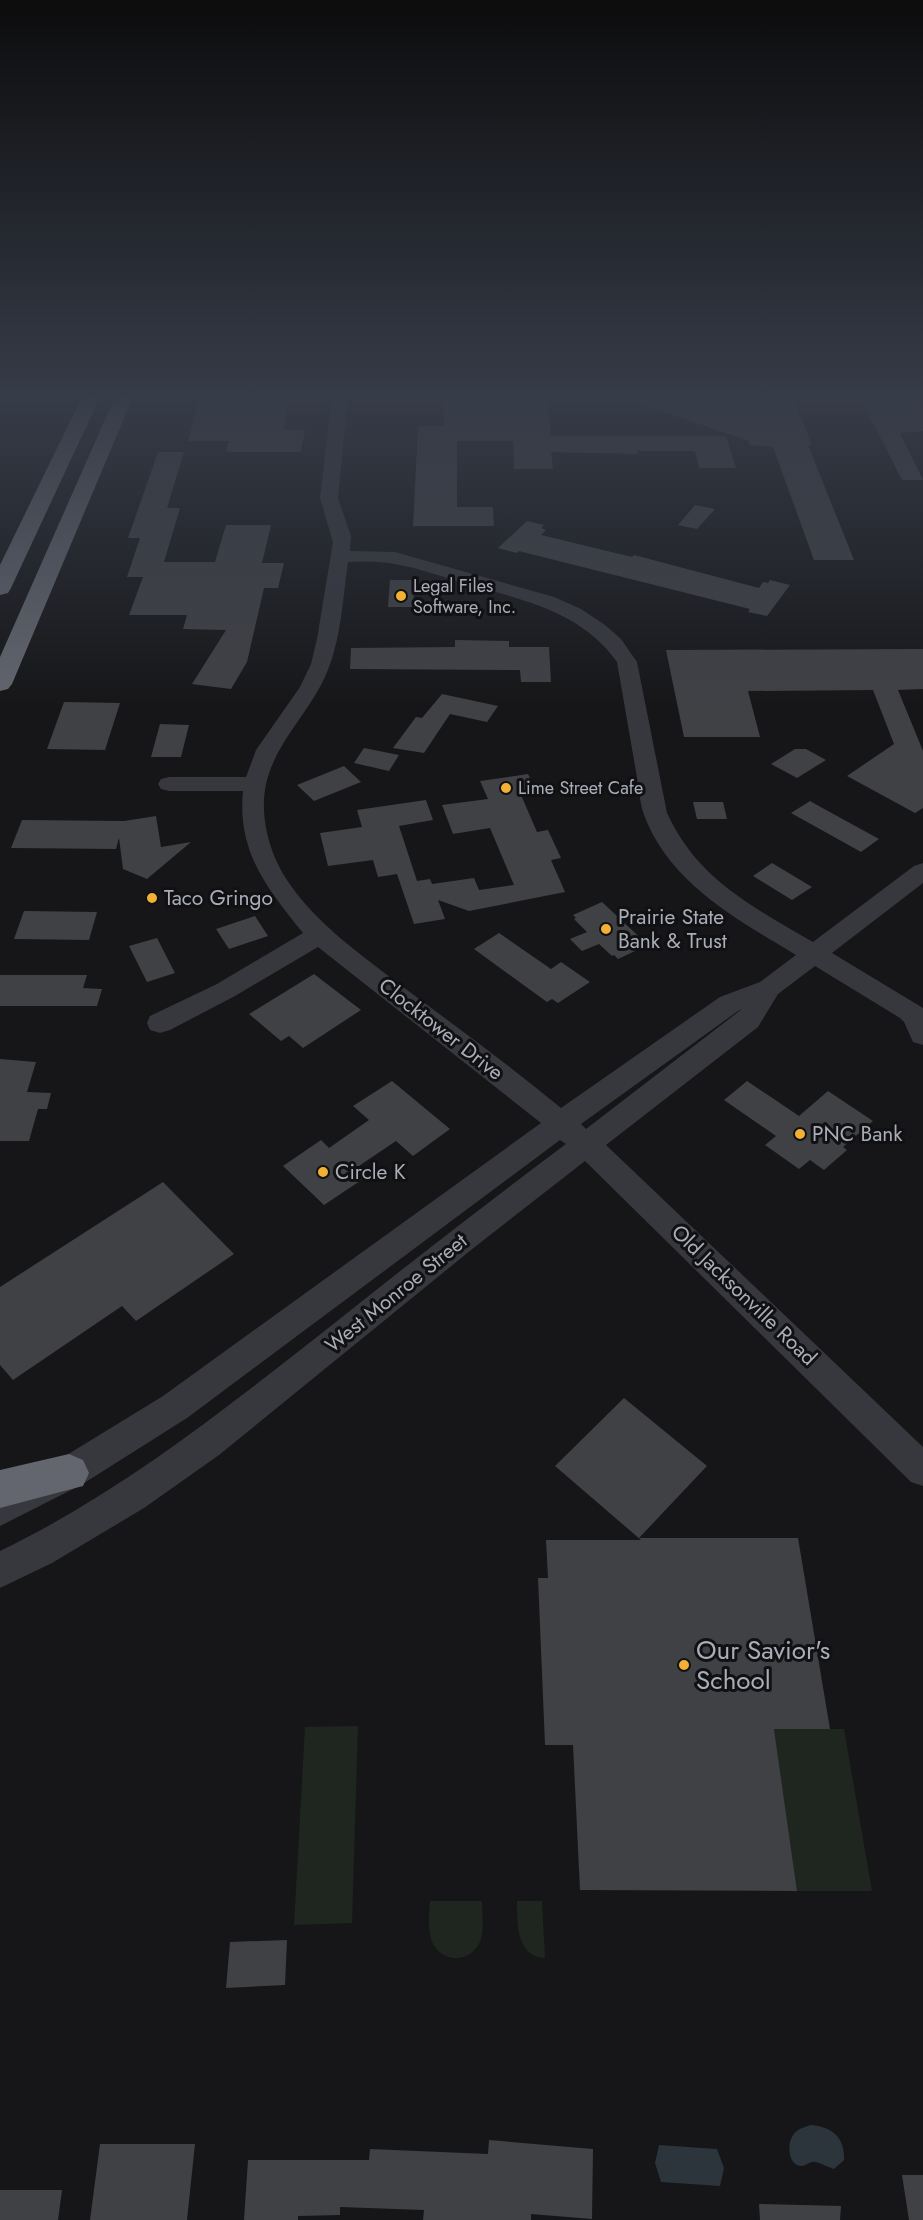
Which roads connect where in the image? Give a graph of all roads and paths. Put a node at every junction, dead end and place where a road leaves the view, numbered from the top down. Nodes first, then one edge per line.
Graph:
1 (42, 501) edge
2 (80, 501) edge
3 (329, 501) edge
4 (340, 556) junction
5 (0, 588) edge
6 (0, 684) edge
7 (169, 784) dead end
8 (255, 784) junction
9 (923, 871) edge
10 (319, 935) junction
11 (814, 955) junction
12 (160, 1023) dead end
13 (923, 1035) edge
14 (574, 1134) junction
15 (923, 1470) edge
16 (69, 1473) junction
17 (0, 1489) edge
18 (0, 1509) edge
19 (0, 1570) edge

1 - 5 highway
2 - 6 highway
3 - 4 street, Clocktower Drive
4 - 8 street, Clocktower Drive
4 - 11 street
7 - 8 street
8 - 10 street, Clocktower Drive
9 - 11 street, West Monroe Street
10 - 12 street
10 - 14 street, Clocktower Drive
11 - 13 street
11 - 14 street, West Monroe Street
14 - 15 street, Old Jacksonville Road
14 - 16 street, West Monroe Street
14 - 19 street, West Monroe Street
16 - 17 highway
16 - 18 street, West Monroe Street

